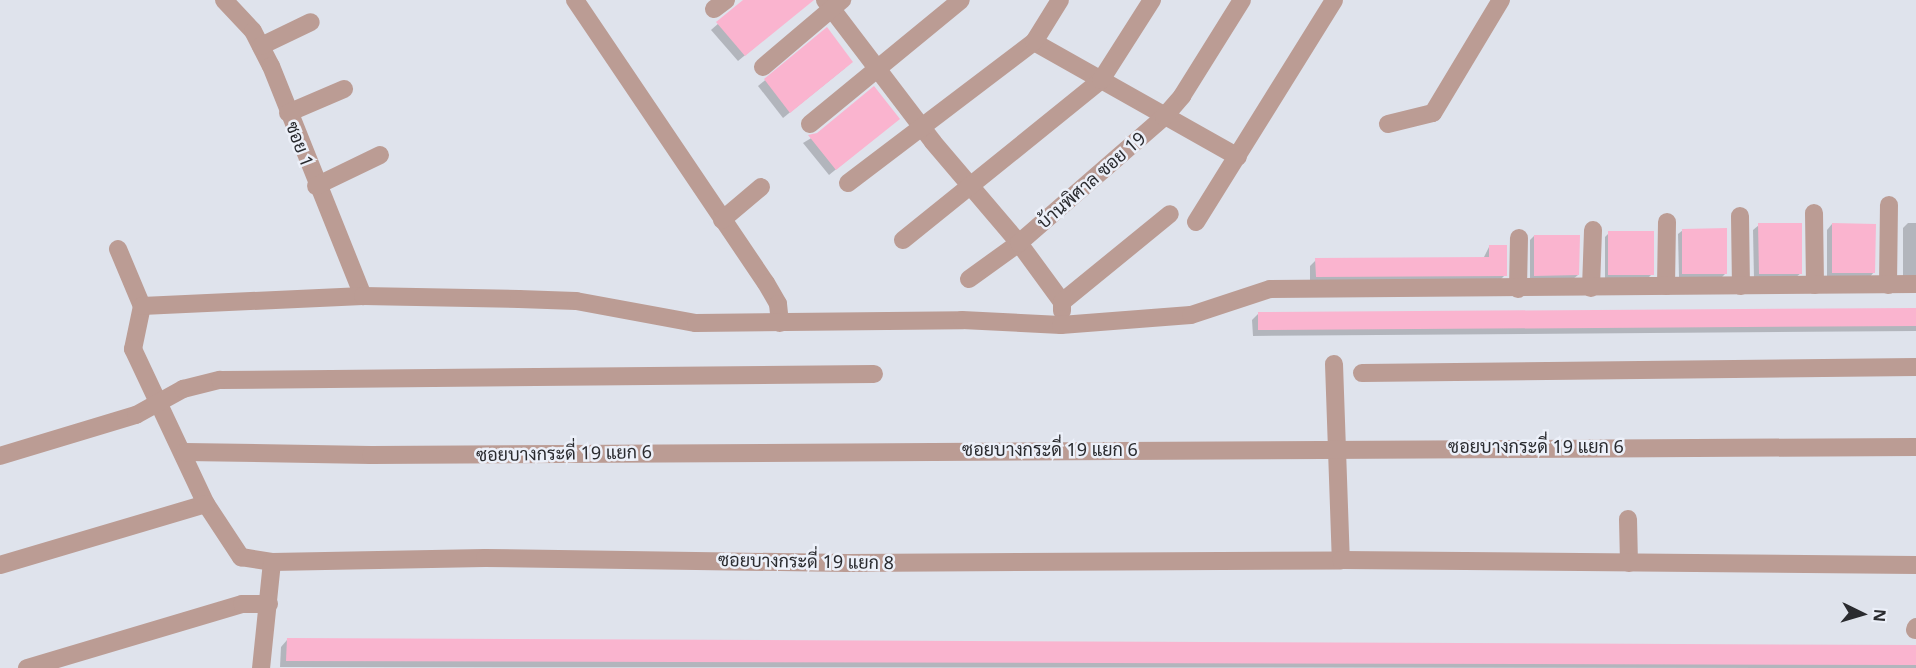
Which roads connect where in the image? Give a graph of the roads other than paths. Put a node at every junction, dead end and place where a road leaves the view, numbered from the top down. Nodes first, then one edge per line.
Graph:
1 (575, 0) edge
2 (961, 0) edge
3 (1060, 0) edge
4 (1152, 0) edge
5 (1242, 0) edge
6 (1334, 0) edge
7 (1496, 1) edge
8 (833, 3) edge
9 (236, 4) edge
10 (311, 22) dead end
11 (1034, 42) junction
12 (261, 46) junction
13 (763, 67) dead end
14 (879, 70) junction
15 (1101, 80) junction
16 (344, 89) dead end
17 (288, 113) junction
18 (1164, 117) junction
19 (810, 124) dead end
20 (1388, 124) dead end
21 (922, 128) junction
22 (380, 155) dead end
23 (1238, 157) junction
24 (848, 183) dead end
25 (316, 186) junction
26 (761, 187) dead end
27 (969, 187) junction
28 (1889, 205) dead end
29 (1814, 213) dead end
30 (1170, 214) dead end
31 (1740, 216) dead end
32 (722, 220) junction
33 (1196, 222) dead end
34 (1668, 222) dead end
35 (1593, 230) dead end
36 (1520, 238) dead end
37 (903, 240) dead end
38 (1021, 247) junction
39 (118, 249) dead end
40 (969, 279) dead end
41 (1916, 284) edge
42 (1815, 285) junction
43 (1888, 285) junction
44 (1666, 286) junction
45 (1742, 286) junction
46 (1591, 288) junction
47 (1518, 289) junction
48 (363, 297) junction
49 (1062, 302) junction
50 (142, 306) junction
51 (780, 323) junction
52 (1061, 325) junction
53 (1334, 364) dead end
54 (1916, 367) edge
55 (1362, 373) dead end
56 (874, 374) dead end
57 (160, 405) junction
58 (1916, 447) edge
59 (1337, 448) junction
60 (184, 452) junction
61 (0, 456) edge
62 (206, 504) junction
63 (1628, 519) dead end
64 (1341, 560) junction
65 (272, 562) junction
66 (1629, 563) junction
67 (0, 565) edge
68 (1916, 565) edge
69 (269, 604) junction
70 (27, 668) edge
71 (261, 668) edge

1 - 32 street
2 - 14 street
3 - 11 street
4 - 15 street
5 - 18 street, บ้านพิศาล ซอย 19
6 - 23 street
7 - 20 street
8 - 13 street
8 - 14 street
9 - 12 street, ซอย 1
10 - 12 street
11 - 15 street
11 - 21 street
12 - 17 street, ซอย 1
14 - 19 street
14 - 21 street
15 - 18 street
15 - 27 street
16 - 17 street
17 - 25 street, ซอย 1
18 - 23 street
18 - 38 street, บ้านพิศาล ซอย 19
21 - 24 street
21 - 27 street
22 - 25 street
23 - 33 street
25 - 48 street, ซอย 1
26 - 32 street
27 - 37 street
27 - 38 street
28 - 43 street
29 - 42 street
30 - 49 street
31 - 45 street
32 - 51 street
34 - 44 street
35 - 46 street
36 - 47 street
38 - 40 street, บ้านพิศาล ซอย 19
38 - 49 street
39 - 50 street
41 - 43 street
42 - 43 street
42 - 45 street
44 - 45 street
44 - 46 street
46 - 47 street
47 - 52 street
48 - 50 street
48 - 51 street
49 - 52 street
50 - 57 street, ซอยบางกระดี่ 19 แยก 8
51 - 52 street
53 - 59 street
54 - 55 street
56 - 57 street
57 - 60 street, ซอยบางกระดี่ 19 แยก 8
57 - 61 street
58 - 59 street, ซอยบางกระดี่ 19 แยก 6
59 - 60 street, ซอยบางกระดี่ 19 แยก 6
59 - 64 street
60 - 62 street, ซอยบางกระดี่ 19 แยก 8
62 - 65 street, ซอยบางกระดี่ 19 แยก 8
62 - 67 street
63 - 66 street
64 - 65 street, ซอยบางกระดี่ 19 แยก 8
64 - 66 street
65 - 69 street
66 - 68 street
69 - 70 street
69 - 71 street

